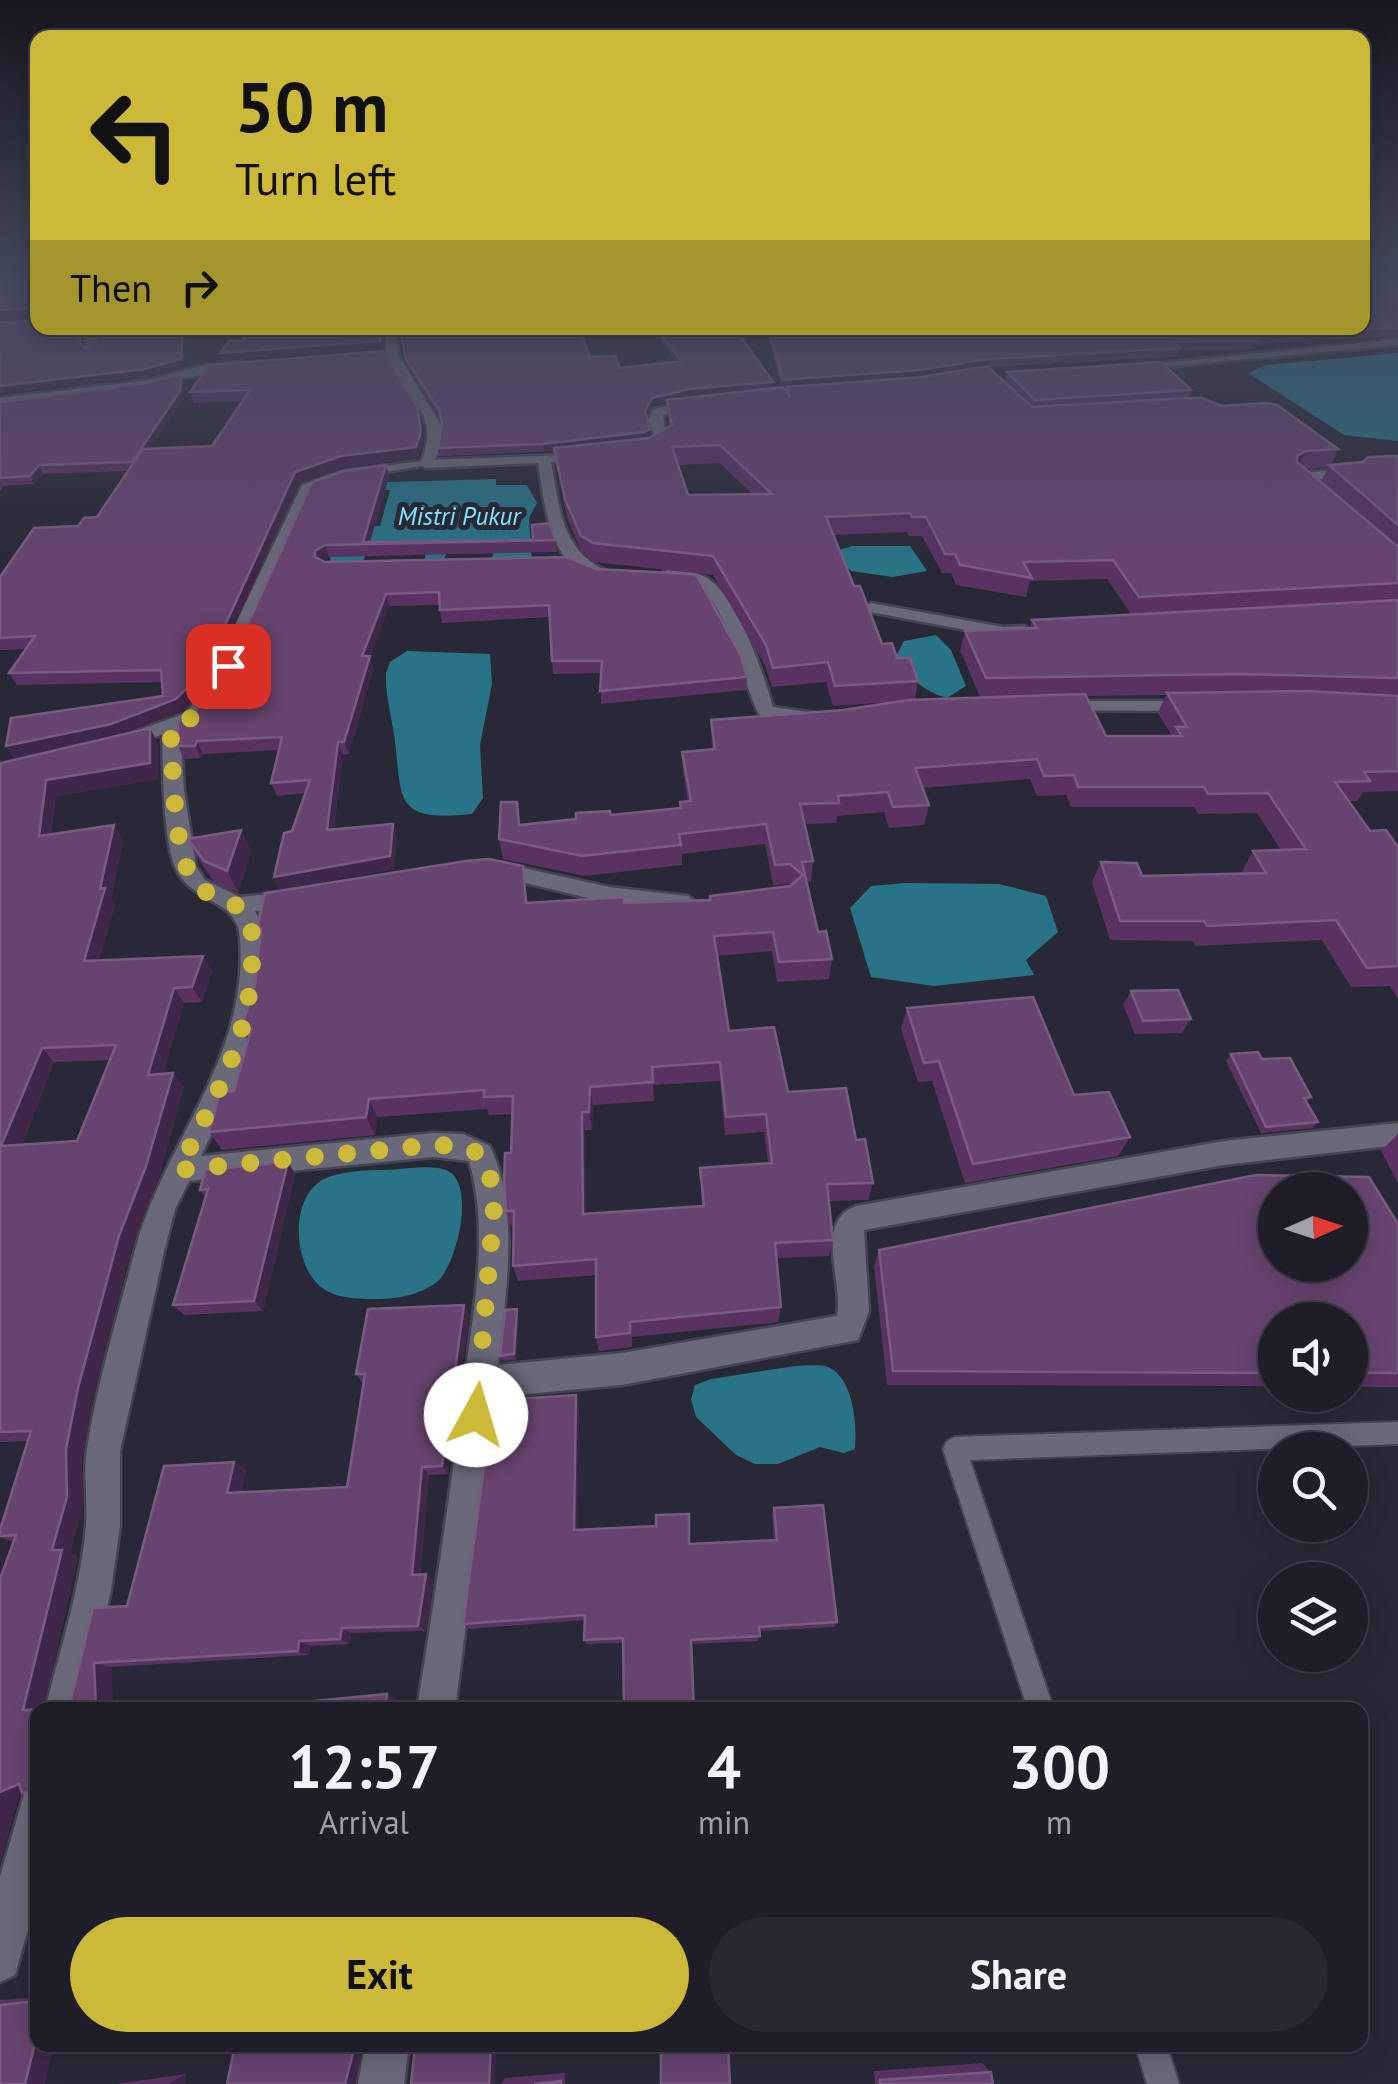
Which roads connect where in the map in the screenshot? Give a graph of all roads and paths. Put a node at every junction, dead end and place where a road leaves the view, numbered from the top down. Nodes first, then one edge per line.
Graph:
1 (174, 376) edge
2 (406, 376) edge
3 (0, 402) edge
4 (709, 402) edge
5 (620, 452) edge
6 (572, 457) edge
7 (544, 460) junction
8 (426, 464) junction
9 (1349, 473) edge
10 (1326, 499) edge
11 (616, 575) edge
12 (643, 575) edge
13 (871, 608) edge
14 (1039, 630) edge
15 (1204, 705) edge
16 (1034, 706) edge
17 (823, 718) edge
18 (171, 728) junction
19 (104, 746) edge
20 (464, 869) edge
21 (316, 895) edge
22 (716, 904) edge
23 (236, 905) junction
24 (1398, 1134) edge
25 (179, 1170) junction
26 (480, 1383) junction
27 (1398, 1433) edge
28 (66, 1702) edge
29 (437, 1702) edge
30 (1038, 1702) edge
31 (30, 1840) edge
32 (0, 1960) edge
33 (386, 2052) edge
34 (1152, 2052) edge
35 (381, 2084) edge
36 (1163, 2084) edge

1 - 3 street
2 - 8 street
4 - 5 street
6 - 7 street
7 - 8 street
7 - 11 street
8 - 18 street
9 - 10 street
12 - 17 street
13 - 14 street
15 - 16 street
18 - 19 street
18 - 23 street
20 - 22 street
21 - 23 street
23 - 25 street
24 - 26 street
25 - 26 street
25 - 28 street
26 - 29 street
27 - 30 lane
31 - 32 street
33 - 35 street
34 - 36 lane

